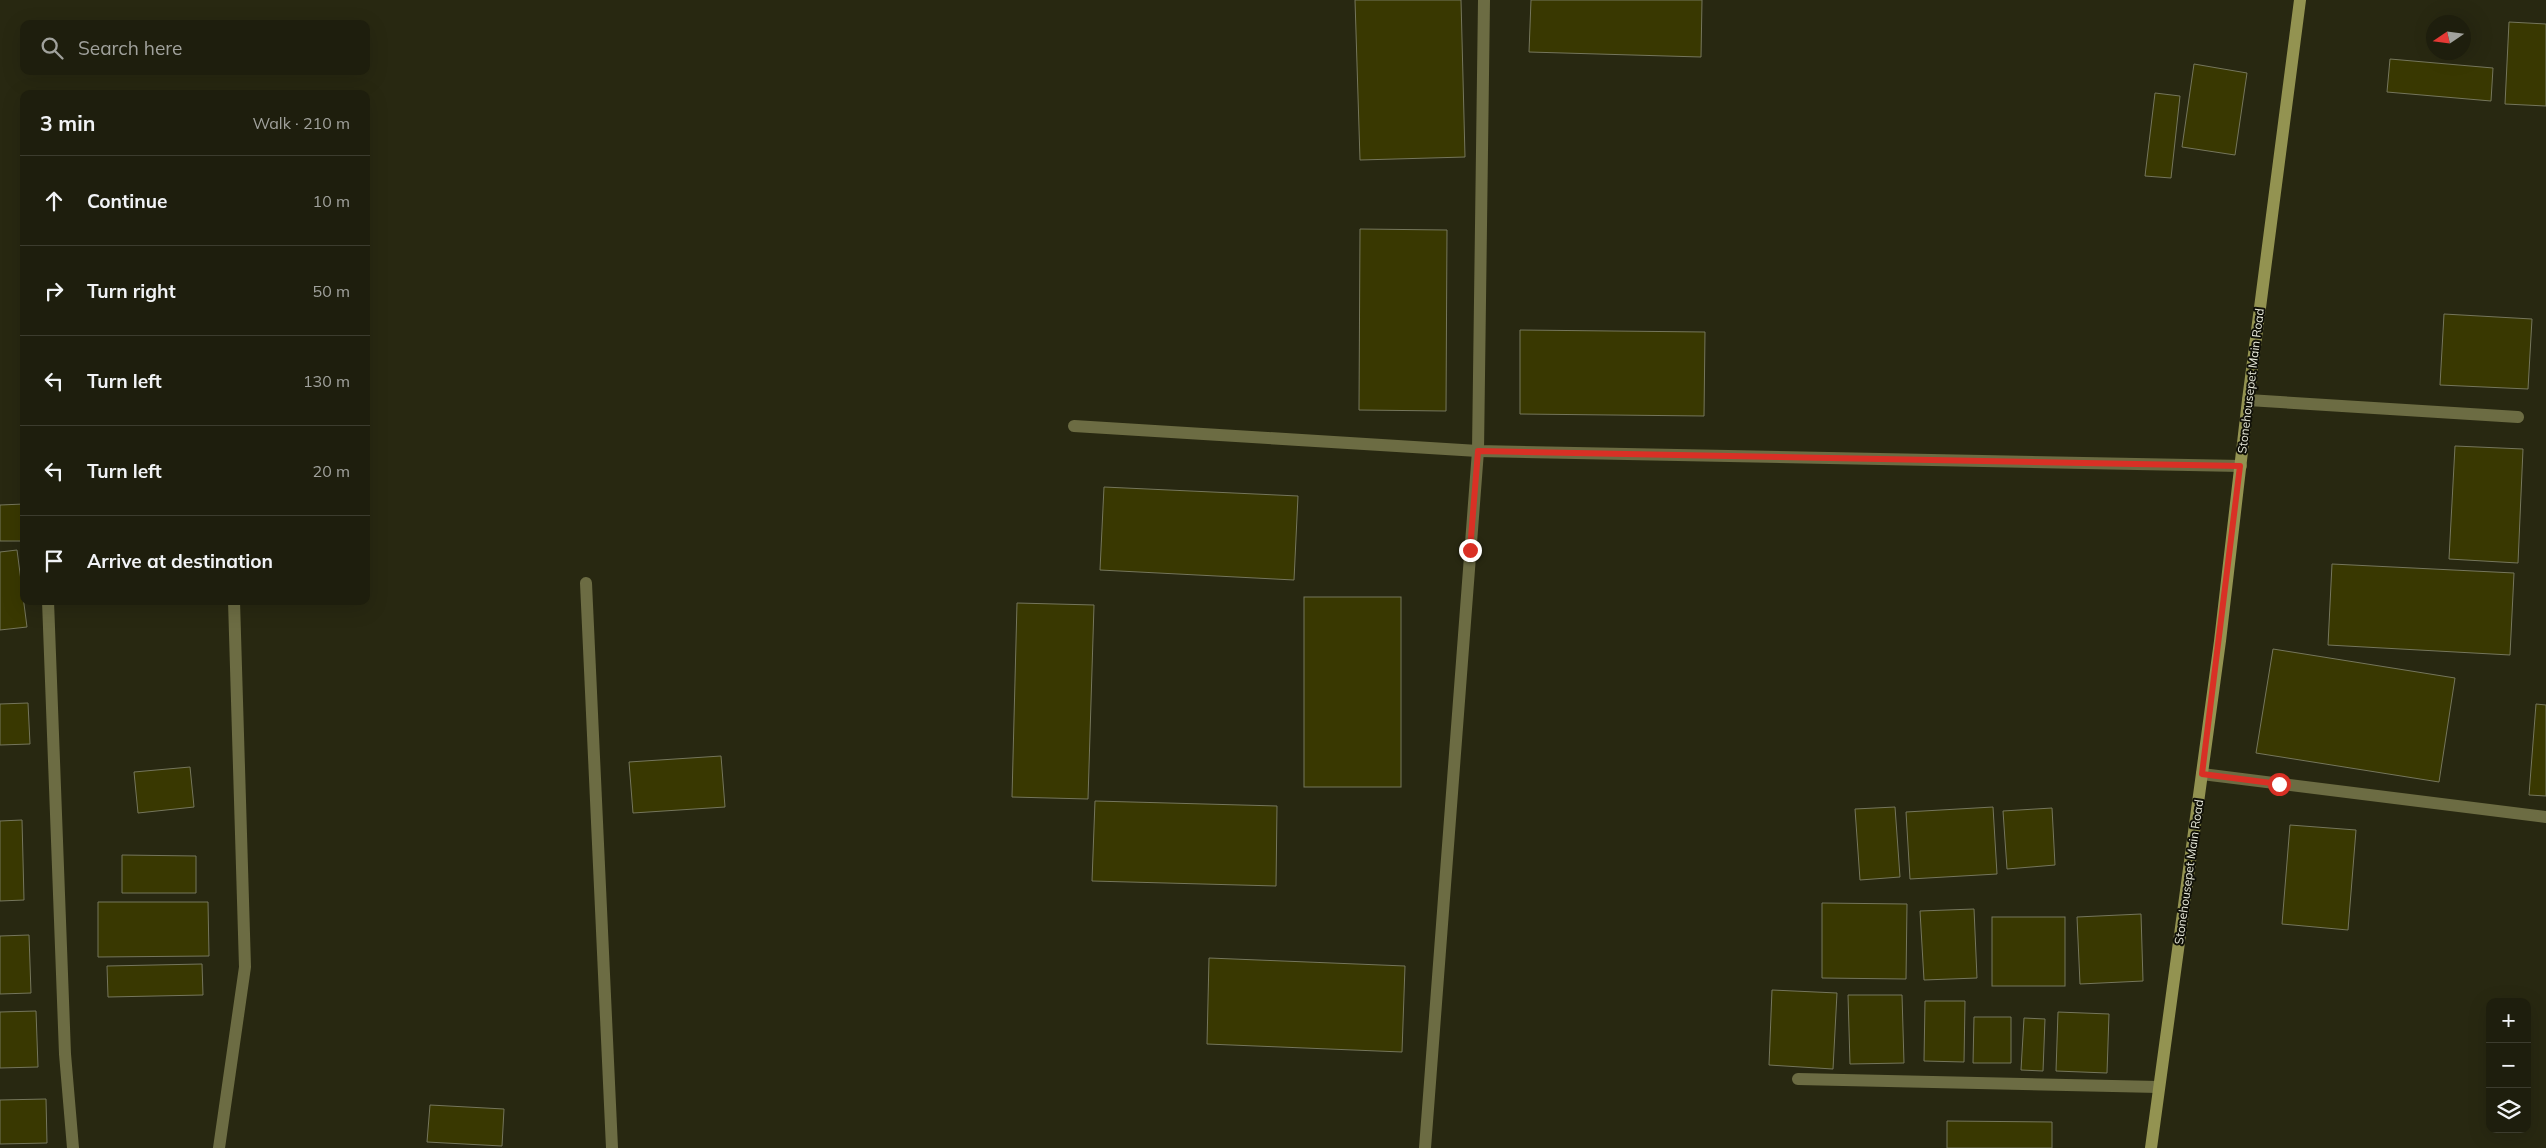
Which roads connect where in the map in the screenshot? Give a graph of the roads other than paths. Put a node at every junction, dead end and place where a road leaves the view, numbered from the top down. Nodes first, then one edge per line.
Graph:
1 (1484, 0) edge
2 (2300, 0) edge
3 (2248, 400) junction
4 (2518, 417) dead end
5 (1074, 426) dead end
6 (1478, 451) junction
7 (2240, 466) junction
8 (586, 583) dead end
9 (48, 605) edge
10 (234, 605) edge
11 (2202, 774) junction
12 (2546, 817) edge
13 (1798, 1079) dead end
14 (2159, 1087) junction
15 (74, 1148) edge
16 (218, 1148) edge
17 (612, 1148) edge
18 (1425, 1148) edge
19 (2150, 1148) edge

1 - 6 street
2 - 3 main road, Stonehousepet Main Road
3 - 4 street
3 - 7 main road, Stonehousepet Main Road
5 - 6 street
6 - 7 street
6 - 18 street
7 - 11 main road, Stonehousepet Main Road
8 - 17 street
9 - 15 street
10 - 16 street
11 - 12 street
11 - 14 main road, Stonehousepet Main Road
13 - 14 street
14 - 19 main road, Stonehousepet Main Road

